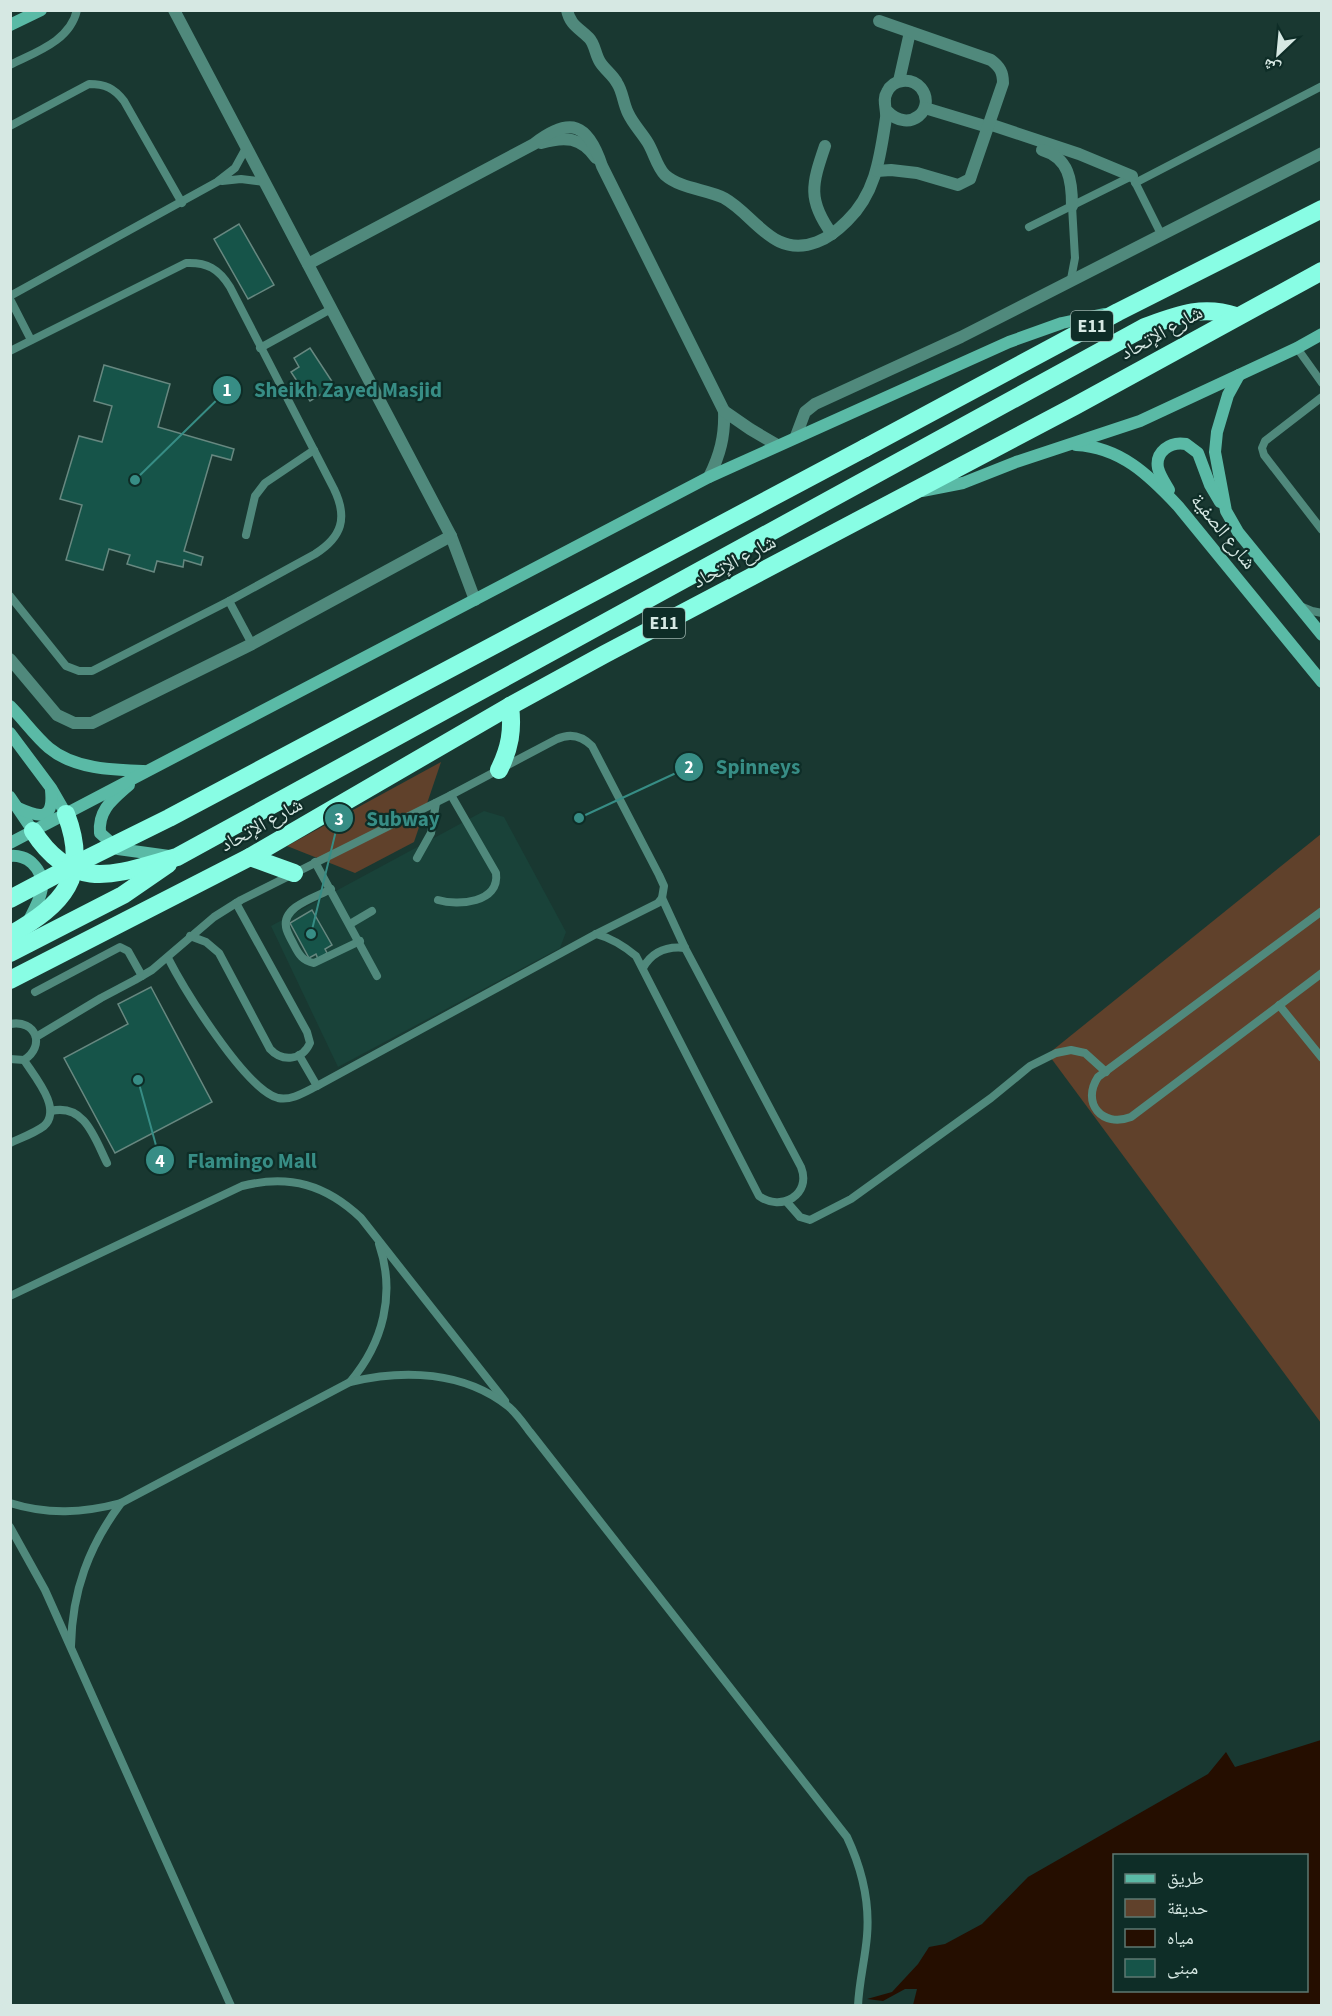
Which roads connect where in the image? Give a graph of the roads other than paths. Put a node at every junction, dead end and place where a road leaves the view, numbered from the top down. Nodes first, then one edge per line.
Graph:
1 (41, 10) edge
2 (77, 10) edge
3 (174, 10) edge
4 (567, 10) edge
5 (879, 21) dead end
6 (10, 26) edge
7 (910, 32) junction
8 (10, 65) edge
9 (899, 81) junction
10 (1322, 87) edge
11 (924, 108) junction
12 (887, 111) junction
13 (10, 126) edge
14 (988, 128) junction
15 (825, 146) dead end
16 (246, 148) junction
17 (1322, 153) edge
18 (1063, 155) junction
19 (877, 171) junction
20 (1133, 180) junction
21 (217, 182) junction
22 (265, 183) junction
23 (182, 203) junction
24 (1072, 206) junction
25 (1322, 209) edge
26 (1029, 227) dead end
27 (832, 234) junction
28 (1161, 234) junction
29 (308, 264) junction
30 (1322, 271) edge
31 (1071, 279) junction
32 (10, 297) edge
33 (331, 309) junction
34 (1118, 312) junction
35 (1236, 316) junction
36 (1322, 334) edge
37 (31, 340) junction
38 (260, 348) junction
39 (1297, 348) junction
40 (10, 351) edge
41 (1239, 375) junction
42 (1322, 383) edge
43 (1322, 397) edge
44 (724, 411) junction
45 (796, 436) junction
46 (777, 444) junction
47 (1069, 445) junction
48 (314, 450) junction
49 (709, 477) junction
50 (912, 493) junction
51 (1178, 506) junction
52 (1226, 511) junction
53 (1322, 530) edge
54 (246, 536) dead end
55 (451, 536) junction
56 (10, 596) edge
57 (475, 600) junction
58 (230, 601) junction
59 (1294, 602) junction
60 (1322, 613) edge
61 (1322, 634) edge
62 (252, 644) junction
63 (10, 659) edge
64 (1322, 682) edge
65 (10, 705) edge
66 (510, 706) junction
67 (10, 733) edge
68 (499, 770) junction
69 (145, 771) junction
70 (51, 788) junction
71 (451, 795) junction
72 (14, 803) edge
73 (436, 803) junction
74 (66, 814) junction
75 (33, 831) junction
76 (10, 843) edge
77 (10, 856) edge
78 (250, 856) junction
79 (177, 857) junction
80 (417, 858) dead end
81 (315, 862) junction
82 (74, 869) junction
83 (294, 873) junction
84 (331, 889) junction
85 (662, 898) junction
86 (10, 899) edge
87 (438, 900) dead end
88 (236, 903) junction
89 (1322, 911) edge
90 (372, 912) dead end
91 (350, 924) junction
92 (18, 930) edge
93 (596, 934) junction
94 (190, 936) junction
95 (360, 941) junction
96 (685, 948) junction
97 (10, 953) edge
98 (168, 958) junction
99 (643, 968) junction
100 (1322, 973) edge
101 (142, 976) junction
102 (377, 976) dead end
103 (10, 980) edge
104 (35, 992) dead end
105 (1279, 1005) junction
106 (10, 1023) edge
107 (36, 1037) junction
108 (299, 1055) junction
109 (1322, 1058) edge
110 (10, 1059) edge
111 (24, 1060) junction
112 (1106, 1072) junction
113 (317, 1086) junction
114 (51, 1111) junction
115 (10, 1143) edge
116 (107, 1163) dead end
117 (786, 1201) junction
118 (376, 1237) junction
119 (10, 1296) edge
120 (350, 1382) junction
121 (511, 1409) junction
122 (10, 1503) edge
123 (120, 1503) junction
124 (10, 1527) edge
125 (71, 1648) junction
126 (231, 2006) edge
127 (858, 2006) edge

1 - 6 main road
2 - 8 lane
3 - 16 street
4 - 27 street
5 - 7 street
7 - 9 street
7 - 14 street
9 - 11 street
9 - 12 street
10 - 20 lane
11 - 12 street
11 - 14 street
12 - 19 street
13 - 23 lane
14 - 18 street
14 - 19 street
15 - 27 street
16 - 21 lane
16 - 22 street
17 - 28 street
18 - 20 street
18 - 24 street
19 - 27 street
20 - 24 lane
20 - 28 lane
21 - 22 lane
21 - 23 lane
22 - 29 street
23 - 32 lane
24 - 26 lane
24 - 31 lane
25 - 34 highway, شارع الإتحاد / E11
28 - 31 street
29 - 33 street
29 - 44 street
30 - 35 highway, شارع الإتحاد / E11
31 - 45 street
32 - 37 lane
33 - 38 lane
33 - 55 street
34 - 45 main road
34 - 86 highway, شارع الإتحاد / E11, bridge
35 - 50 highway, شارع الإتحاد / E11
35 - 79 highway
36 - 39 main road
37 - 38 lane
37 - 40 lane
38 - 48 lane
39 - 41 main road
39 - 42 lane
41 - 47 main road
41 - 52 main road, شارع الصفية
43 - 53 lane
44 - 46 street
44 - 49 street
45 - 46 main road
46 - 49 main road
47 - 50 main road
47 - 51 main road, شارع الصفية
48 - 54 lane
48 - 58 lane
49 - 57 main road
50 - 66 highway, شارع الإتحاد / E11
51 - 52 main road
51 - 64 main road, شارع الصفية
52 - 59 main road, شارع الصفية
55 - 57 street
55 - 62 street
56 - 58 lane
57 - 69 main road
58 - 62 lane
59 - 60 lane
59 - 61 main road, شارع الصفية
62 - 63 street
65 - 69 main road
66 - 68 highway
66 - 78 highway, شارع الإتحاد / E11
67 - 70 main road
68 - 71 lane
68 - 85 lane
69 - 74 main road
69 - 79 main road
70 - 72 main road
70 - 74 main road
71 - 73 lane
71 - 87 lane
72 - 75 main road
73 - 80 lane
73 - 81 lane
74 - 75 main road
74 - 82 highway
75 - 76 main road
75 - 82 highway
77 - 92 main road
78 - 83 highway
78 - 103 highway, شارع الإتحاد / E11
79 - 82 highway
79 - 97 highway
81 - 83 lane
81 - 84 lane
82 - 92 highway
83 - 88 lane
84 - 91 lane
84 - 95 lane
85 - 93 lane
85 - 96 lane
88 - 94 lane
88 - 108 lane
89 - 112 lane
90 - 91 lane
91 - 95 lane
93 - 99 lane
93 - 113 lane
94 - 98 lane
94 - 108 lane
95 - 102 lane
96 - 99 lane
96 - 117 lane
98 - 101 lane
98 - 113 lane
99 - 117 lane
100 - 105 lane
101 - 104 lane
101 - 107 lane
105 - 109 lane
105 - 112 lane
106 - 107 lane
107 - 111 lane
108 - 113 lane
110 - 111 lane
111 - 114 lane
112 - 117 lane
114 - 115 lane
114 - 116 lane
118 - 119 lane
118 - 120 lane
118 - 121 lane
120 - 121 lane
120 - 123 lane
121 - 127 lane
122 - 123 lane
123 - 125 lane
124 - 125 lane
125 - 126 lane

